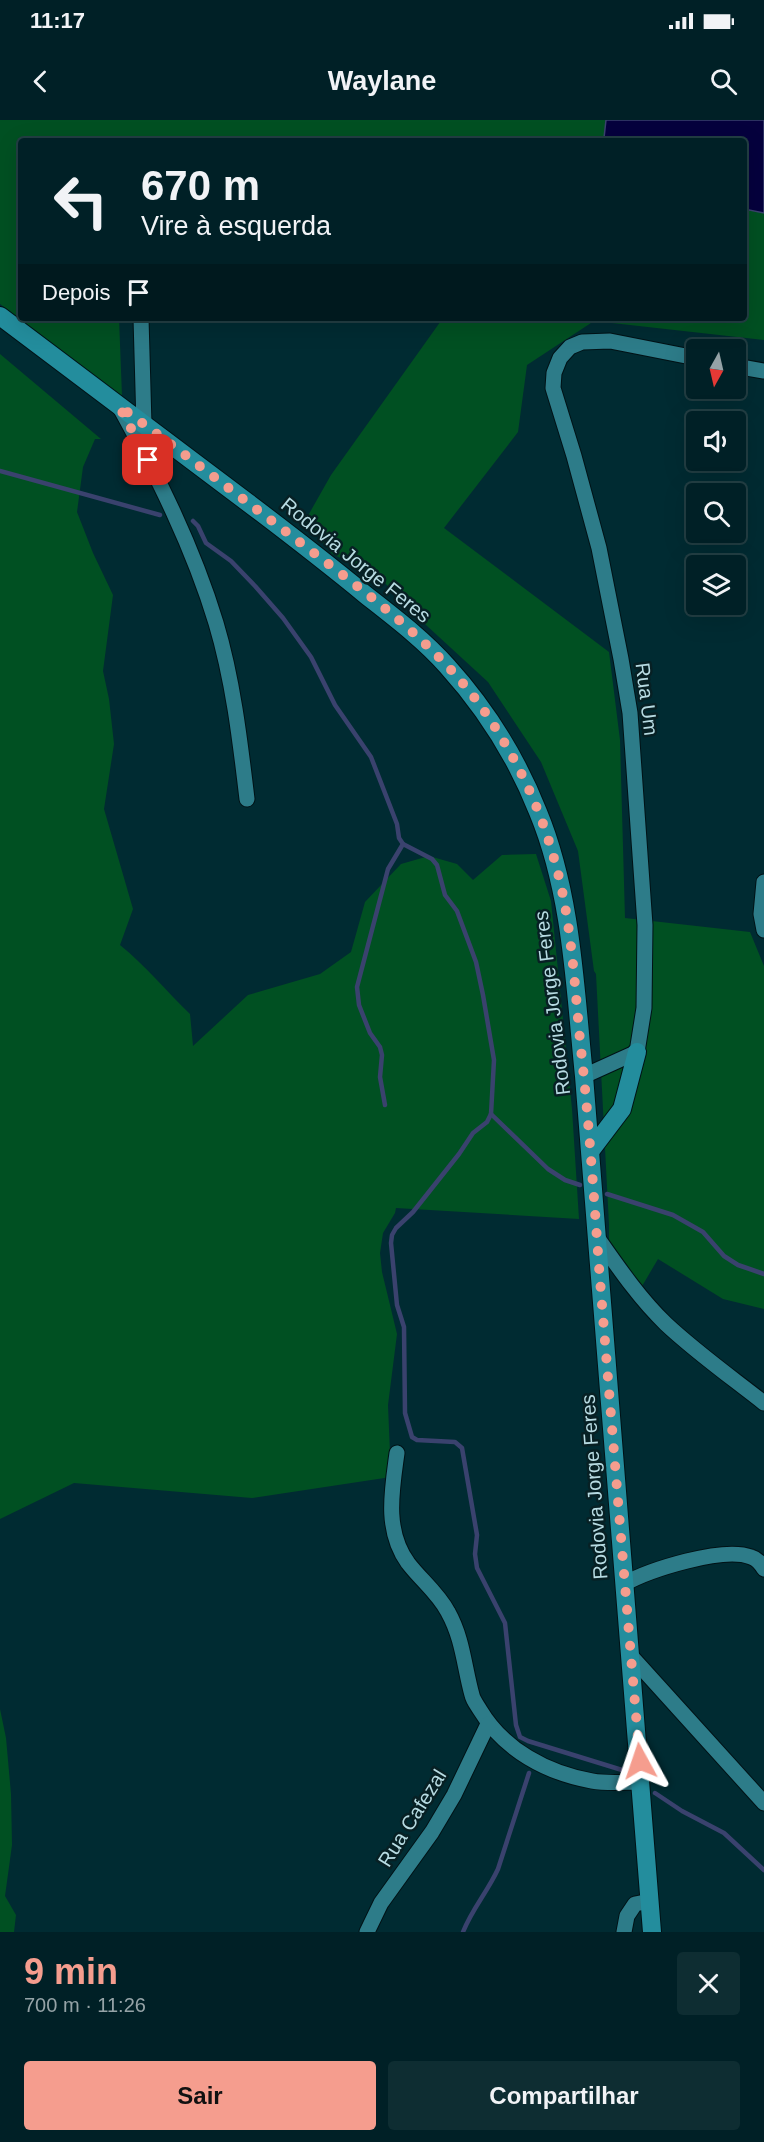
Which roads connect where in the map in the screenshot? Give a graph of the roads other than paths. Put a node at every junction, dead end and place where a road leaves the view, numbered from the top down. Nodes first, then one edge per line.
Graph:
1 (0, 316) edge
2 (141, 321) edge
3 (686, 356) edge
4 (746, 368) edge
5 (764, 371) edge
6 (119, 406) junction
7 (144, 424) junction
8 (247, 799) dead end
9 (764, 882) edge
10 (764, 930) edge
11 (637, 1052) junction
12 (584, 1076) junction
13 (591, 1150) junction
14 (597, 1237) junction
15 (764, 1403) edge
16 (397, 1453) dead end
17 (764, 1569) edge
18 (624, 1584) junction
19 (631, 1656) junction
20 (488, 1724) junction
21 (641, 1782) junction
22 (764, 1803) edge
23 (650, 1901) junction
24 (367, 1932) edge
25 (624, 1932) edge
26 (652, 1932) edge

1 - 6 main road, Rodovia Jorge Feres
2 - 7 street
3 - 11 street, Rua Um
4 - 5 street
6 - 7 main road, Rodovia Jorge Feres
6 - 8 street
7 - 12 main road, Rodovia Jorge Feres
9 - 10 street
11 - 12 street
11 - 13 main road
12 - 13 main road, Rodovia Jorge Feres
13 - 14 main road, Rodovia Jorge Feres
14 - 15 street
14 - 18 main road, Rodovia Jorge Feres
16 - 20 street
17 - 18 street
18 - 19 main road, Rodovia Jorge Feres
19 - 21 main road, Rodovia Jorge Feres
19 - 22 street
20 - 21 street
20 - 24 street, Rua Cafezal
21 - 23 main road, Rodovia Jorge Feres
23 - 25 street
23 - 26 main road, Rodovia Jorge Feres

